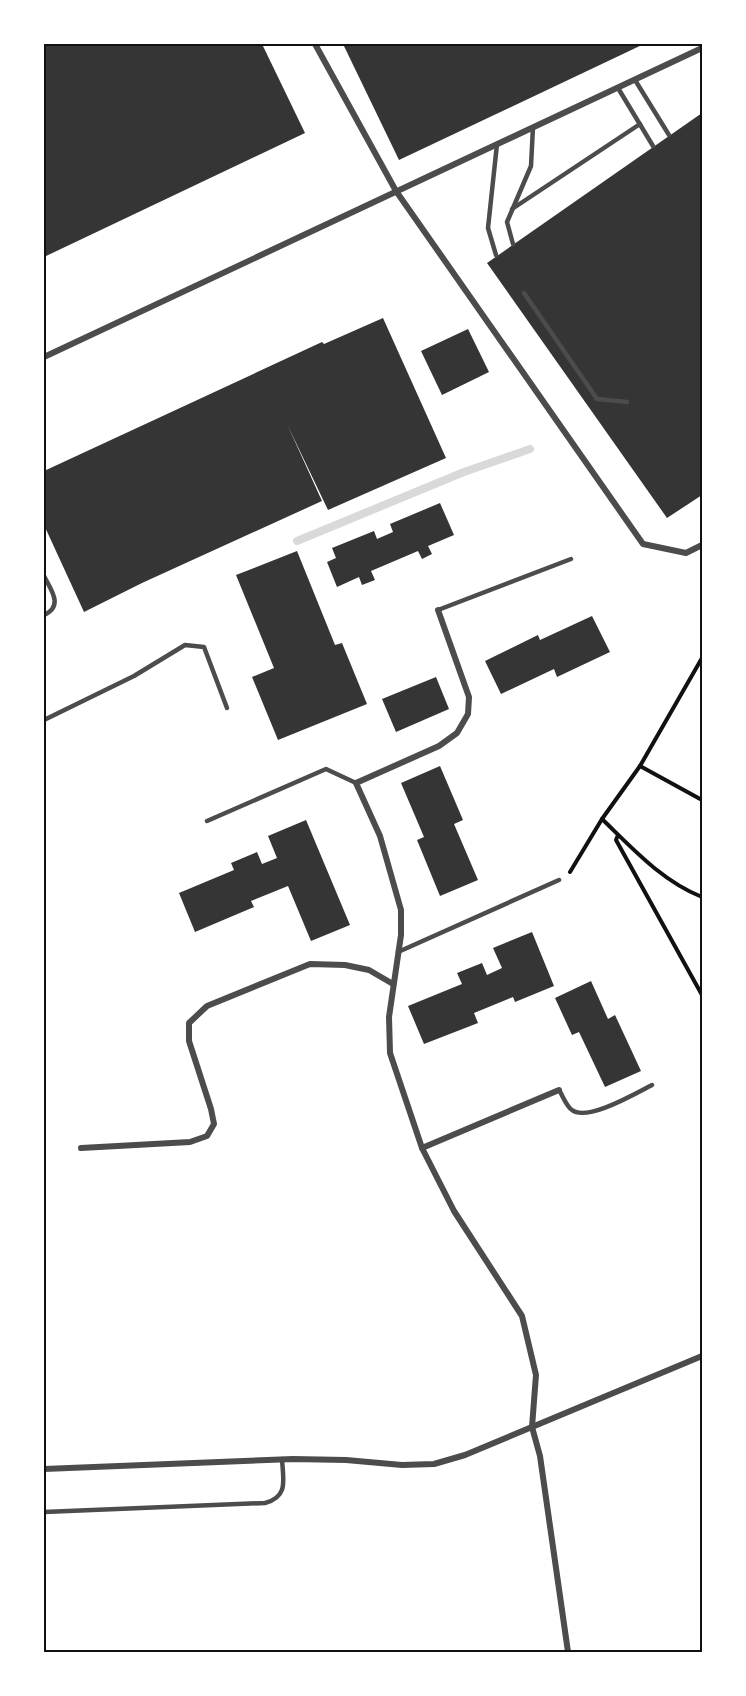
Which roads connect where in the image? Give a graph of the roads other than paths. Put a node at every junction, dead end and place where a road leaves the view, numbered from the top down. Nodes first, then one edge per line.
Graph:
1 (315, 44) edge
2 (702, 48) edge
3 (634, 80) junction
4 (618, 88) junction
5 (640, 124) junction
6 (533, 127) junction
7 (669, 135) dead end
8 (497, 144) junction
9 (653, 146) dead end
10 (396, 191) junction
11 (512, 209) junction
12 (513, 244) dead end
13 (496, 255) dead end
14 (524, 293) dead end
15 (44, 357) edge
16 (627, 402) dead end
17 (702, 545) edge
18 (571, 559) dead end
19 (44, 576) edge
20 (438, 610) joint
21 (44, 615) edge
22 (227, 708) dead end
23 (44, 720) edge
24 (356, 783) junction
25 (207, 821) dead end
26 (559, 880) road end
27 (398, 952) junction
28 (393, 984) junction
29 (652, 1085) dead end
30 (559, 1090) joint
31 (81, 1148) dead end
32 (422, 1148) junction
33 (702, 1356) edge
34 (532, 1427) junction
35 (282, 1459) junction
36 (44, 1469) edge
37 (44, 1512) edge
38 (568, 1653) edge

1 - 10 street
2 - 3 street
3 - 4 street
3 - 7 lane
4 - 5 lane
4 - 6 street
5 - 9 lane
5 - 11 lane
6 - 8 street
6 - 11 lane
8 - 10 street
8 - 13 lane
10 - 15 street
10 - 17 street
11 - 12 lane
14 - 16 lane
18 - 20 lane
19 - 21 lane
20 - 24 street
22 - 23 lane
24 - 25 lane
24 - 27 street
26 - 27 lane
27 - 28 street
28 - 31 street
28 - 32 street
29 - 30 lane
30 - 32 street
32 - 34 street
33 - 34 street
34 - 35 street
34 - 38 street
35 - 36 street
35 - 37 lane

